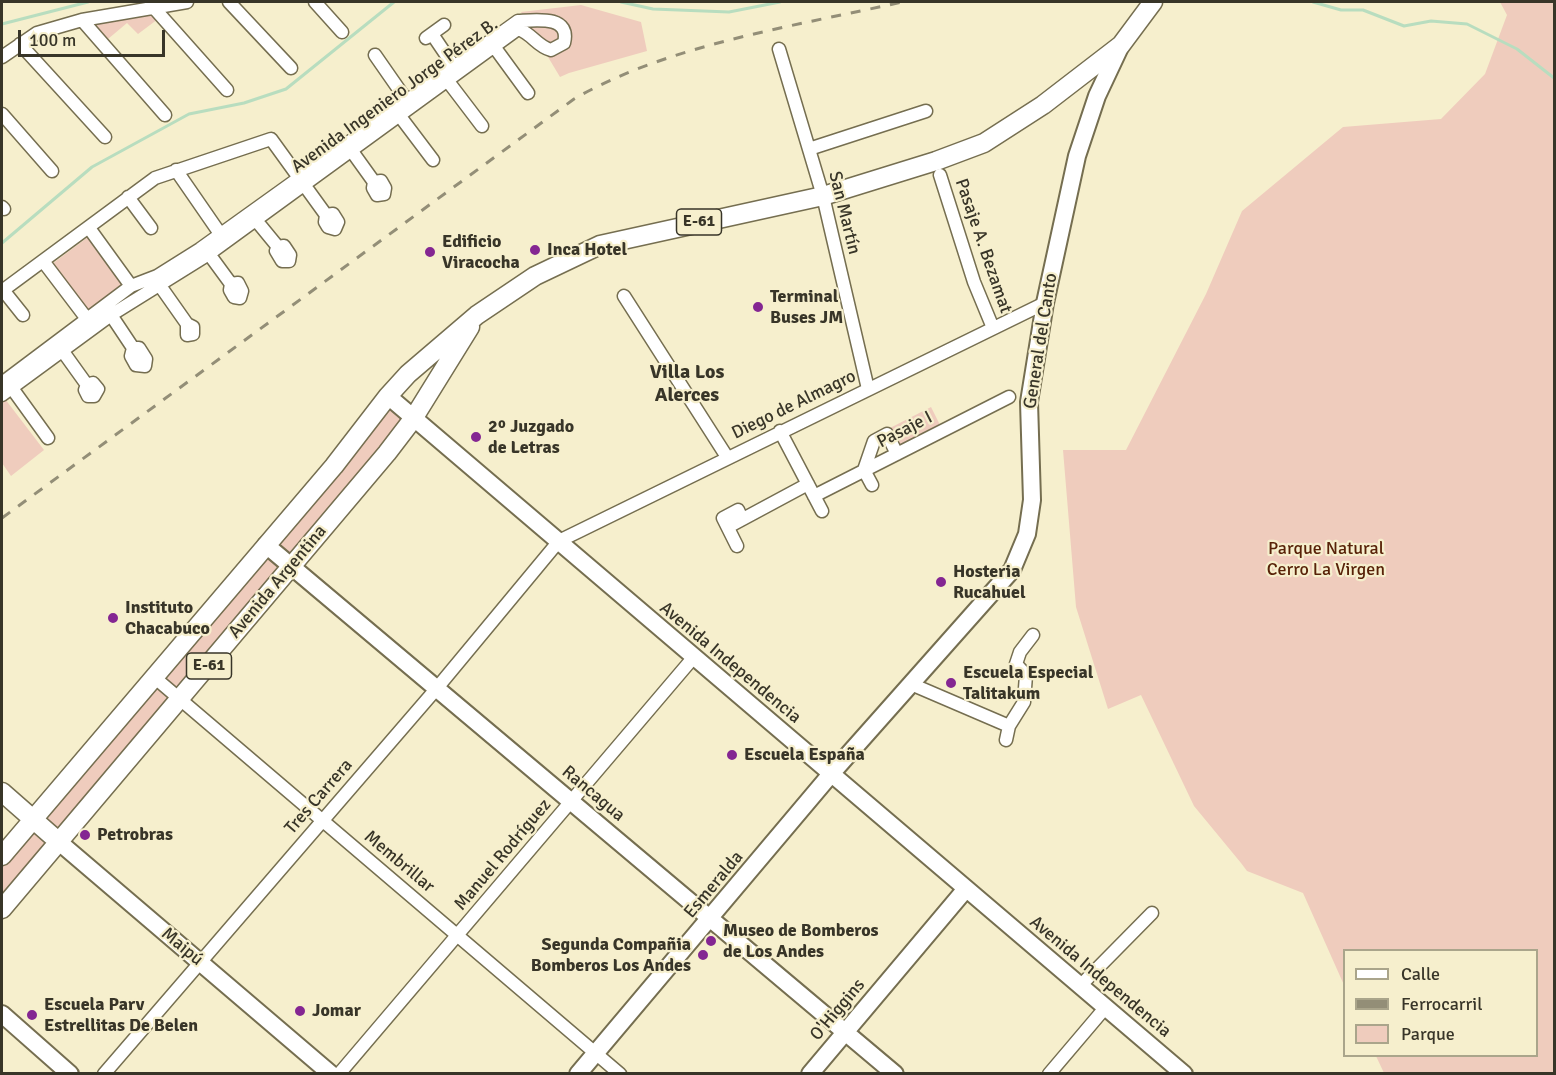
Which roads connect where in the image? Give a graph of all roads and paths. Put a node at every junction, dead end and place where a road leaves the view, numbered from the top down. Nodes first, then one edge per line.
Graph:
1 (187, 2) edge
2 (229, 2) edge
3 (315, 2) edge
4 (1153, 2) edge
5 (154, 8) junction
6 (82, 20) junction
7 (444, 25) dead end
8 (342, 33) dead end
9 (492, 43) junction
10 (20, 44) junction
11 (1121, 45) junction
12 (779, 49) dead end
13 (375, 55) dead end
14 (2, 57) edge
15 (453, 65) junction
16 (291, 68) dead end
17 (447, 80) junction
18 (228, 90) dead end
19 (528, 93) dead end
20 (407, 101) junction
21 (926, 111) dead end
22 (2, 114) edge
23 (165, 114) dead end
24 (399, 115) junction
25 (482, 126) dead end
26 (105, 137) dead end
27 (351, 150) junction
28 (809, 150) junction
29 (433, 160) dead end
30 (176, 170) junction
31 (52, 171) dead end
32 (940, 175) dead end
33 (302, 181) junction
34 (374, 182) dead end
35 (823, 196) junction
36 (128, 197) junction
37 (326, 215) dead end
38 (255, 219) junction
39 (89, 228) junction
40 (151, 228) dead end
41 (223, 237) junction
42 (278, 247) dead end
43 (209, 254) junction
44 (43, 261) junction
45 (157, 281) junction
46 (231, 284) dead end
47 (131, 286) junction
48 (2, 290) edge
49 (624, 296) dead end
50 (1045, 303) junction
51 (22, 315) dead end
52 (111, 315) junction
53 (477, 315) junction
54 (87, 319) junction
55 (187, 324) dead end
56 (993, 328) junction
57 (60, 346) junction
58 (133, 348) dead end
59 (5, 384) edge
60 (87, 385) dead end
61 (868, 388) junction
62 (388, 396) junction
63 (1009, 397) dead end
64 (413, 419) junction
65 (780, 431) junction
66 (48, 438) dead end
67 (897, 454) junction
68 (727, 457) junction
69 (864, 470) junction
70 (808, 484) junction
71 (872, 485) dead end
72 (814, 496) junction
73 (822, 511) dead end
74 (559, 541) junction
75 (266, 545) junction
76 (737, 546) dead end
77 (291, 566) junction
78 (1033, 635) dead end
79 (693, 658) junction
80 (154, 677) junction
81 (911, 684) junction
82 (437, 688) junction
83 (181, 700) junction
84 (1009, 726) junction
85 (1006, 740) dead end
86 (831, 774) junction
87 (2, 792) edge
88 (572, 802) junction
89 (33, 819) junction
90 (322, 820) junction
91 (59, 842) junction
92 (2, 856) edge
93 (965, 890) junction
94 (2, 909) edge
95 (1152, 913) dead end
96 (711, 919) junction
97 (458, 935) junction
98 (200, 962) junction
99 (1080, 986) junction
100 (1105, 1008) junction
101 (2, 1014) edge
102 (846, 1032) junction
103 (596, 1053) junction
104 (70, 1074) edge
105 (104, 1074) edge
106 (331, 1074) edge
107 (339, 1074) edge
108 (578, 1074) edge
109 (620, 1074) edge
110 (810, 1074) edge
111 (895, 1074) edge
112 (1049, 1074) edge
113 (1184, 1074) edge

1 - 5 street
2 - 16 street
3 - 8 street
4 - 11 main road, General del Canto / E-61
5 - 6 street
5 - 18 street
6 - 10 street
6 - 23 street
7 - 15 street
9 - 9 street, Avenida Ingeniero Jorge Pérez B.
9 - 15 street, Avenida Ingeniero Jorge Pérez B.
9 - 17 street, Avenida Ingeniero Jorge Pérez B.
9 - 19 street
10 - 14 street
10 - 26 street
11 - 35 main road, E-61
11 - 50 main road, General del Canto
12 - 28 street, San Martín
13 - 20 street
15 - 20 street, Avenida Ingeniero Jorge Pérez B.
17 - 24 street, Avenida Ingeniero Jorge Pérez B.
17 - 25 street
20 - 24 street
20 - 33 street, Avenida Ingeniero Jorge Pérez B.
21 - 28 street
22 - 31 street
24 - 27 street, Avenida Ingeniero Jorge Pérez B.
24 - 29 street
27 - 33 street, Avenida Ingeniero Jorge Pérez B.
27 - 34 street
28 - 35 street, San Martín
30 - 33 street
30 - 36 street
30 - 41 street
32 - 56 street, Pasaje A. Bezamat
33 - 37 street
33 - 38 street, Avenida Ingeniero Jorge Pérez B.
33 - 41 street, Avenida Ingeniero Jorge Pérez B.
35 - 53 main road, E-61
35 - 61 street, San Martín
36 - 39 street
36 - 40 street
38 - 41 street, Avenida Ingeniero Jorge Pérez B.
38 - 42 street
39 - 44 street
39 - 47 street
41 - 43 street, Avenida Ingeniero Jorge Pérez B.
41 - 45 street, Avenida Ingeniero Jorge Pérez B.
43 - 45 street, Avenida Ingeniero Jorge Pérez B.
43 - 46 street
44 - 48 street
44 - 54 street
45 - 47 street, Avenida Ingeniero Jorge Pérez B.
45 - 52 street, Avenida Ingeniero Jorge Pérez B.
45 - 55 street
47 - 54 street, Avenida Ingeniero Jorge Pérez B.
48 - 51 street
49 - 68 street
50 - 56 street, Diego de Almagro
50 - 81 main road, General del Canto
52 - 57 street, Avenida Ingeniero Jorge Pérez B.
52 - 58 street
53 - 62 main road, E-61
53 - 64 main road, E-61
54 - 57 street, Avenida Ingeniero Jorge Pérez B.
56 - 61 street, Diego de Almagro
57 - 59 street, Avenida Ingeniero Jorge Pérez B.
57 - 60 street
59 - 66 street
61 - 65 street, Diego de Almagro
62 - 64 main road, Avenida Independencia
62 - 75 main road, Avenida Argentina / E-61
63 - 67 street, Pasaje I
64 - 74 main road, Avenida Independencia
64 - 77 main road, Avenida Argentina / E-61
65 - 68 street, Diego de Almagro
65 - 70 street
67 - 69 street, Pasaje I
67 - 69 street, Pasaje I
68 - 74 street, Diego de Almagro
69 - 71 street
69 - 72 street, Pasaje I
70 - 72 street
70 - 76 street
72 - 73 street
74 - 79 main road, Avenida Independencia
74 - 82 street, Tres Carrera
75 - 77 main road, Rancagua
75 - 80 main road, Avenida Argentina / E-61
77 - 82 main road, Rancagua
77 - 83 main road, Avenida Argentina / E-61
78 - 84 street
79 - 86 main road, Avenida Independencia
79 - 88 street, Manuel Rodríguez
80 - 83 street, Membrillar
80 - 89 main road, Avenida Argentina / E-61
81 - 84 street
81 - 86 main road, General del Canto
82 - 88 main road, Rancagua
82 - 90 street, Tres Carrera
83 - 90 street, Membrillar
83 - 91 main road, Avenida Argentina / E-61
84 - 85 street
86 - 93 main road, Avenida Independencia
86 - 96 main road, Esmeralda
87 - 89 main road, Maipú
88 - 96 main road, Rancagua
88 - 97 street, Manuel Rodríguez
89 - 91 main road, Maipú
89 - 92 main road, Avenida Argentina / E-61
90 - 97 street, Membrillar
90 - 98 street, Tres Carrera
91 - 94 main road, Avenida Argentina / E-61
91 - 98 main road, Maipú
93 - 99 main road, Avenida Independencia
93 - 102 main road, O'Higgins
95 - 99 street
96 - 102 main road, Rancagua
96 - 103 main road, Esmeralda
97 - 103 street, Membrillar
97 - 107 street, Manuel Rodríguez
98 - 105 street, Tres Carrera
98 - 106 main road, Maipú
99 - 100 main road, Avenida Independencia
100 - 112 street
100 - 113 main road, Avenida Independencia
101 - 104 main road
102 - 110 main road, O'Higgins
102 - 111 main road, Rancagua
103 - 108 main road, Esmeralda
103 - 109 street, Membrillar

